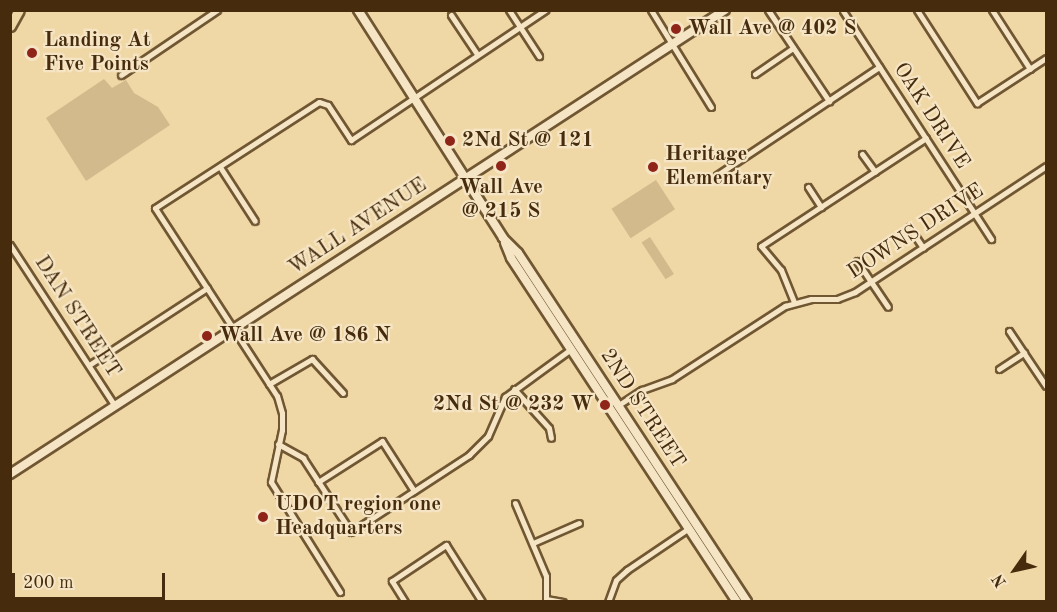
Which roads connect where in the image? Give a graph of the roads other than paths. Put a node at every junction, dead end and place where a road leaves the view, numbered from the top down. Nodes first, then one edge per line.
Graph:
1 (20, 10) edge
2 (217, 10) edge
3 (358, 10) edge
4 (509, 10) edge
5 (545, 10) edge
6 (651, 10) edge
7 (725, 10) edge
8 (768, 10) edge
9 (917, 10) edge
10 (992, 10) edge
11 (843, 11) edge
12 (451, 15) dead end
13 (10, 26) edge
14 (520, 27) junction
15 (674, 44) junction
16 (793, 48) junction
17 (477, 54) junction
18 (539, 56) dead end
19 (1047, 58) edge
20 (879, 67) junction
21 (1030, 69) junction
22 (755, 74) dead end
23 (121, 75) dead end
24 (414, 98) junction
25 (829, 101) junction
26 (711, 107) dead end
27 (926, 138) junction
28 (862, 154) dead end
29 (1047, 166) edge
30 (219, 167) junction
31 (875, 172) junction
32 (717, 175) dead end
33 (465, 178) junction
34 (808, 187) dead end
35 (821, 207) junction
36 (975, 214) junction
37 (255, 221) dead end
38 (909, 227) dead end
39 (991, 238) dead end
40 (10, 245) edge
41 (923, 248) junction
42 (857, 261) dead end
43 (871, 282) junction
44 (207, 288) junction
45 (794, 302) junction
46 (888, 307) dead end
47 (233, 329) junction
48 (1009, 331) dead end
49 (574, 347) junction
50 (1024, 353) junction
51 (89, 365) junction
52 (999, 369) dead end
53 (269, 384) junction
54 (1047, 386) edge
55 (514, 389) junction
56 (343, 393) dead end
57 (116, 406) junction
58 (614, 408) junction
59 (551, 438) dead end
60 (278, 444) junction
61 (10, 474) edge
62 (318, 482) junction
63 (414, 491) junction
64 (515, 503) dead end
65 (579, 523) dead end
66 (692, 526) junction
67 (533, 543) junction
68 (340, 592) dead end
69 (546, 600) edge
70 (405, 602) edge
71 (482, 602) edge
72 (563, 602) edge
73 (608, 602) edge
74 (737, 602) edge
75 (747, 602) edge

1 - 13 main road
2 - 23 street
3 - 24 main road, 2ND STREET
4 - 14 street
5 - 14 street
6 - 15 street
7 - 15 main road, WALL AVENUE
8 - 16 street
9 - 21 street
10 - 21 street
11 - 20 street, OAK DRIVE
12 - 17 street
14 - 17 street
14 - 18 street
15 - 26 street
15 - 33 main road, WALL AVENUE
16 - 22 street
16 - 25 street
17 - 24 street
19 - 21 street
20 - 25 street
20 - 27 street, OAK DRIVE
24 - 30 street
24 - 33 main road, 2ND STREET
25 - 32 street
27 - 31 street
27 - 36 street, OAK DRIVE
28 - 31 street
29 - 36 street, DOWNS DRIVE
30 - 37 street
30 - 44 street
31 - 35 street
33 - 47 main road, WALL AVENUE
33 - 49 main road, 2ND STREET
34 - 35 street
35 - 45 street
36 - 39 street, OAK DRIVE
36 - 41 street, DOWNS DRIVE
38 - 41 street
40 - 51 street, DAN STREET
41 - 43 street, DOWNS DRIVE
42 - 43 street
43 - 45 street, DOWNS DRIVE
43 - 46 street
44 - 47 street
44 - 51 street
45 - 58 street, DOWNS DRIVE
47 - 53 street
47 - 57 main road, WALL AVENUE
48 - 50 street
49 - 55 street
49 - 58 main road, 2ND STREET
50 - 52 street
50 - 54 street
51 - 57 street, DAN STREET
53 - 56 street
53 - 60 street
55 - 59 street
55 - 63 street
57 - 61 main road, WALL AVENUE
58 - 66 main road, 2ND STREET
60 - 62 street
60 - 68 street
62 - 63 street
62 - 63 street
64 - 67 street
65 - 67 street
66 - 73 street
66 - 74 main road, 2ND STREET
66 - 75 main road, 2ND STREET
67 - 69 street
69 - 72 street
70 - 71 street

